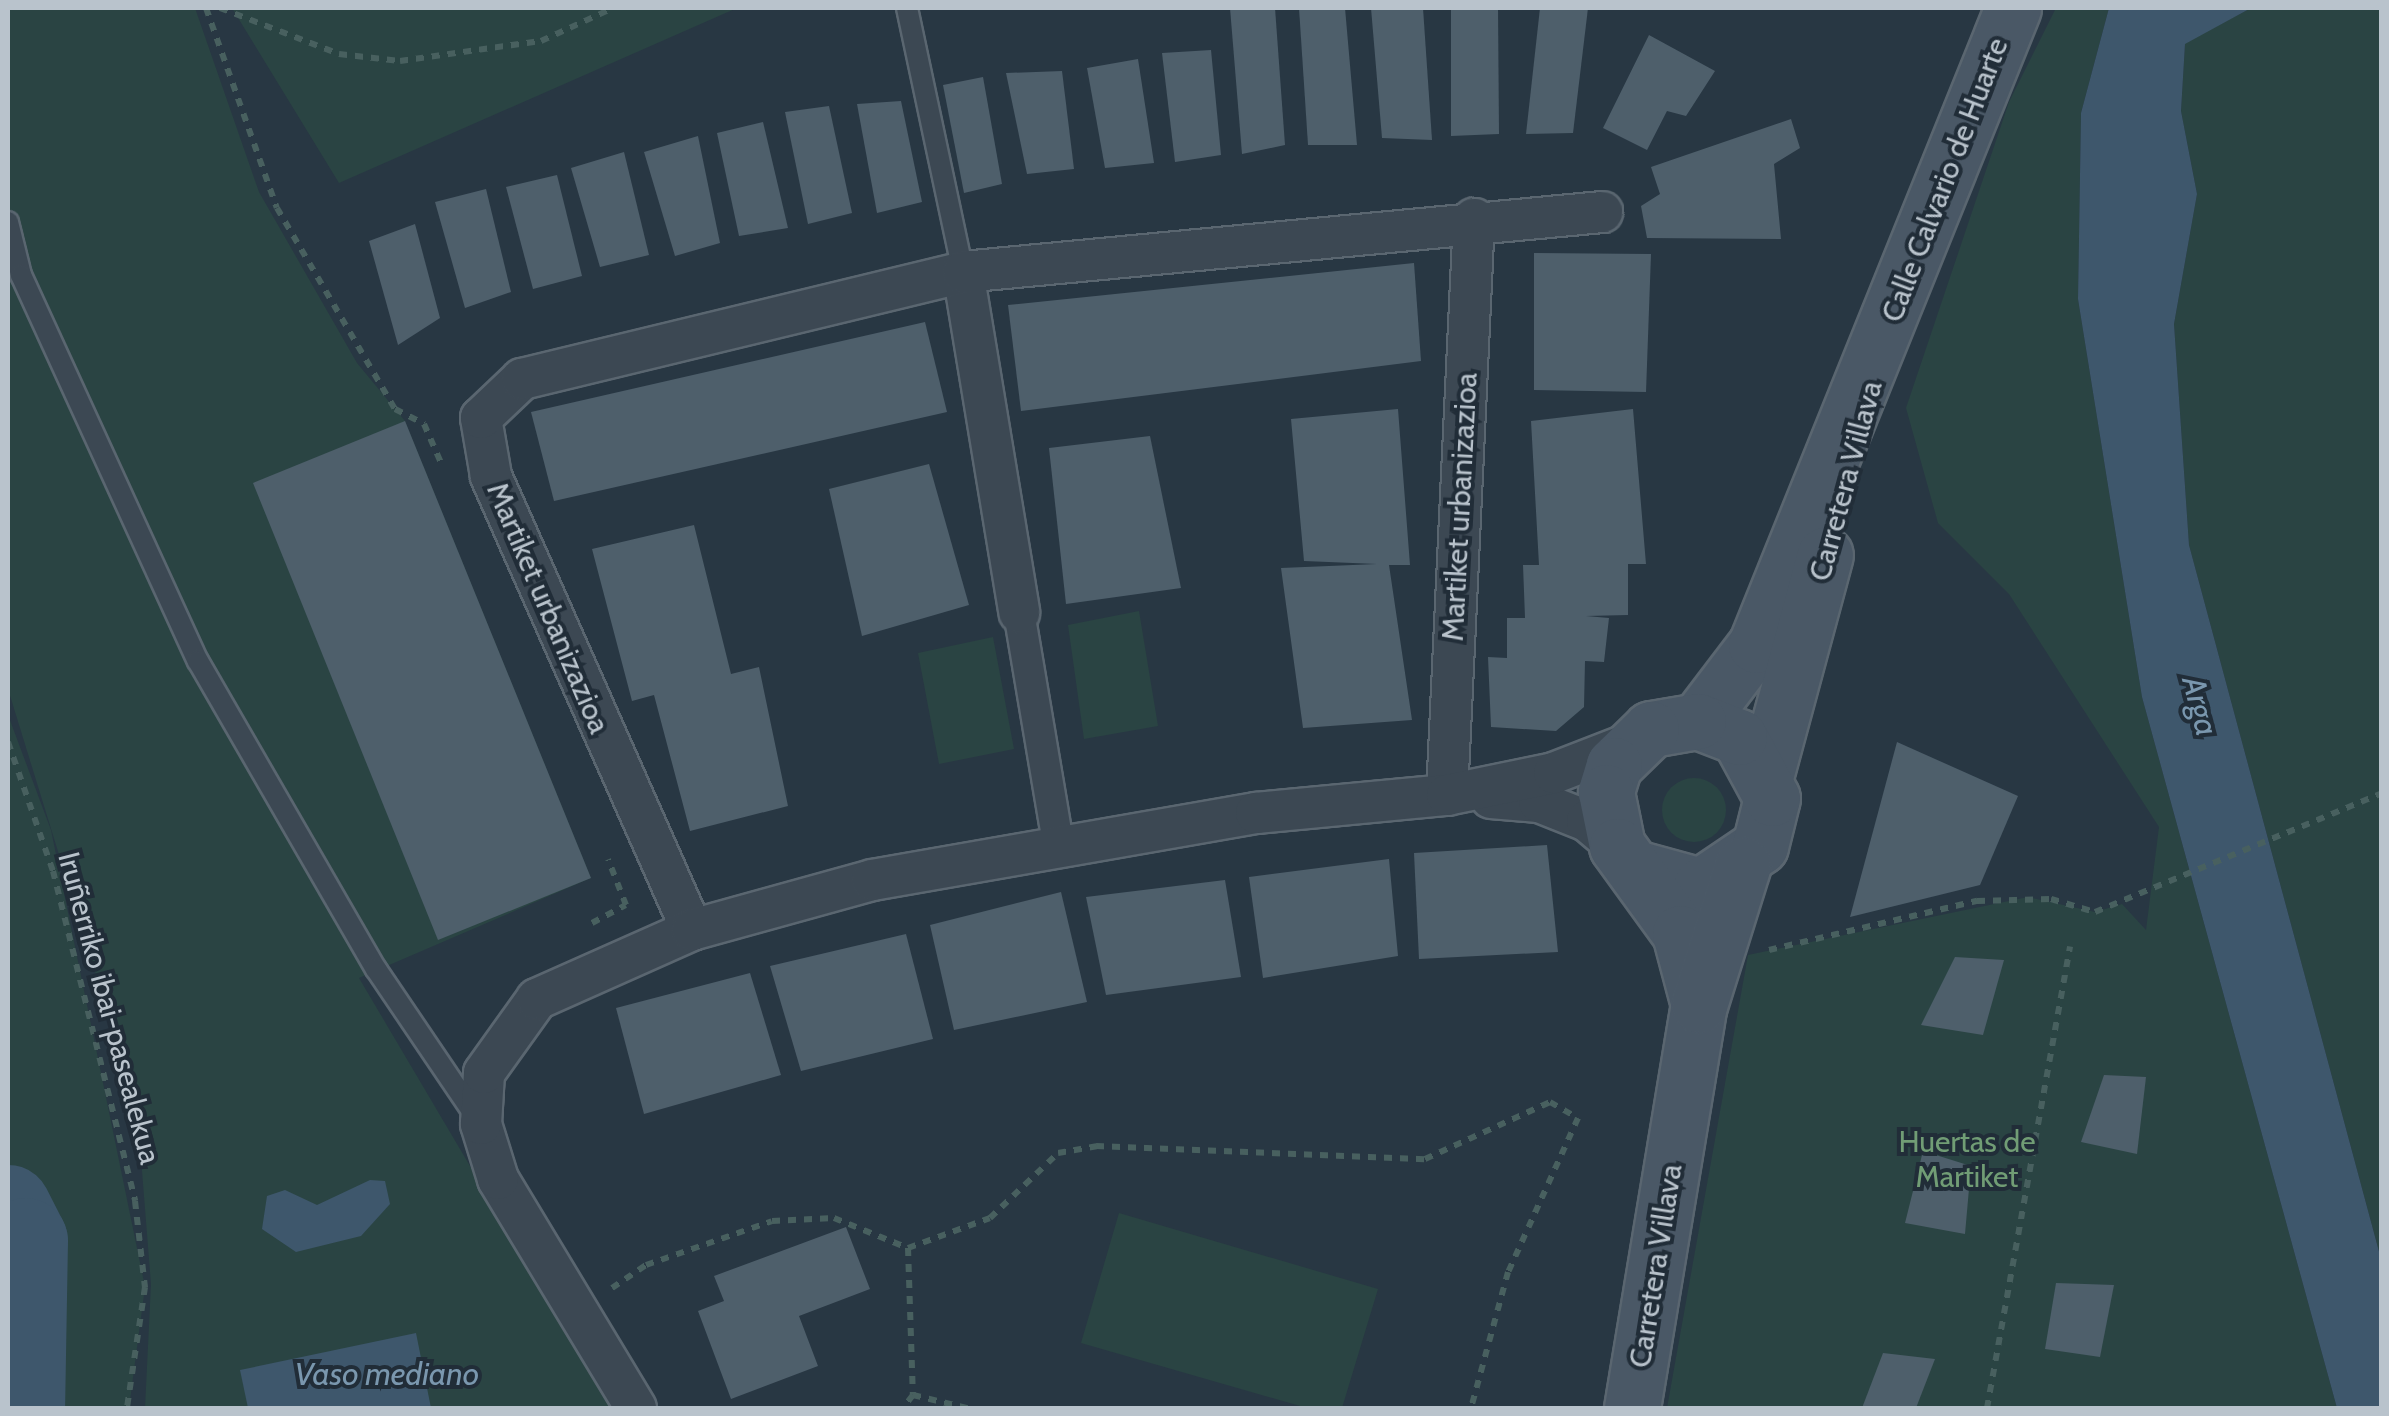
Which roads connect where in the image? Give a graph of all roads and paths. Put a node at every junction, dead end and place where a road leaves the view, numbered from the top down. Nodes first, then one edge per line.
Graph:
1 (206, 8) edge
2 (220, 8) edge
3 (613, 8) edge
4 (908, 8) edge
5 (2013, 8) edge
6 (1602, 212) dead end
7 (1474, 219) junction
8 (8, 222) edge
9 (962, 272) junction
10 (1880, 354) junction
11 (448, 478) dead end
12 (1018, 612) joint
13 (1698, 721) junction
14 (8, 742) edge
15 (1631, 743) junction
16 (1766, 773) junction
17 (2382, 793) edge
18 (1447, 795) junction
19 (1058, 844) junction
20 (606, 853) dead end
21 (1626, 857) junction
22 (1743, 866) junction
23 (692, 930) junction
24 (2070, 946) dead end
25 (1748, 955) dead end
26 (592, 967) junction
27 (1699, 1005) junction
28 (481, 1124) junction
29 (908, 1248) junction
30 (578, 1312) junction
31 (913, 1395) junction
32 (127, 1408) edge
33 (636, 1408) edge
34 (903, 1408) edge
35 (966, 1408) edge
36 (1471, 1408) edge
37 (1632, 1408) edge
38 (1987, 1408) edge

1 - 11 path
2 - 3 path
4 - 9 lane
5 - 10 main road, Calle Calvario de Huarte
6 - 7 street, Martiket urbanizazioa
7 - 9 street, Martiket urbanizazioa
7 - 18 street, Martiket urbanizazioa
8 - 28 lane
9 - 12 street
9 - 23 street, Martiket urbanizazioa
10 - 13 main road, Carretera Villava
10 - 16 main road, Carretera Villava
12 - 19 street
13 - 15 main road
13 - 16 main road
14 - 32 path, Iruñerriko ibai-pasealekua
15 - 18 street
15 - 21 main road, Carretera Villava
16 - 22 main road, Carretera Villava
17 - 25 path
18 - 19 street
18 - 21 street
19 - 23 street
20 - 26 path
21 - 22 main road
21 - 27 main road, Carretera Villava
22 - 27 main road, Carretera Villava
23 - 26 street
24 - 38 path
26 - 28 street
27 - 37 main road, Carretera Villava
28 - 30 street
29 - 30 path
29 - 31 path
29 - 36 path
30 - 33 street
31 - 34 path
31 - 35 path

